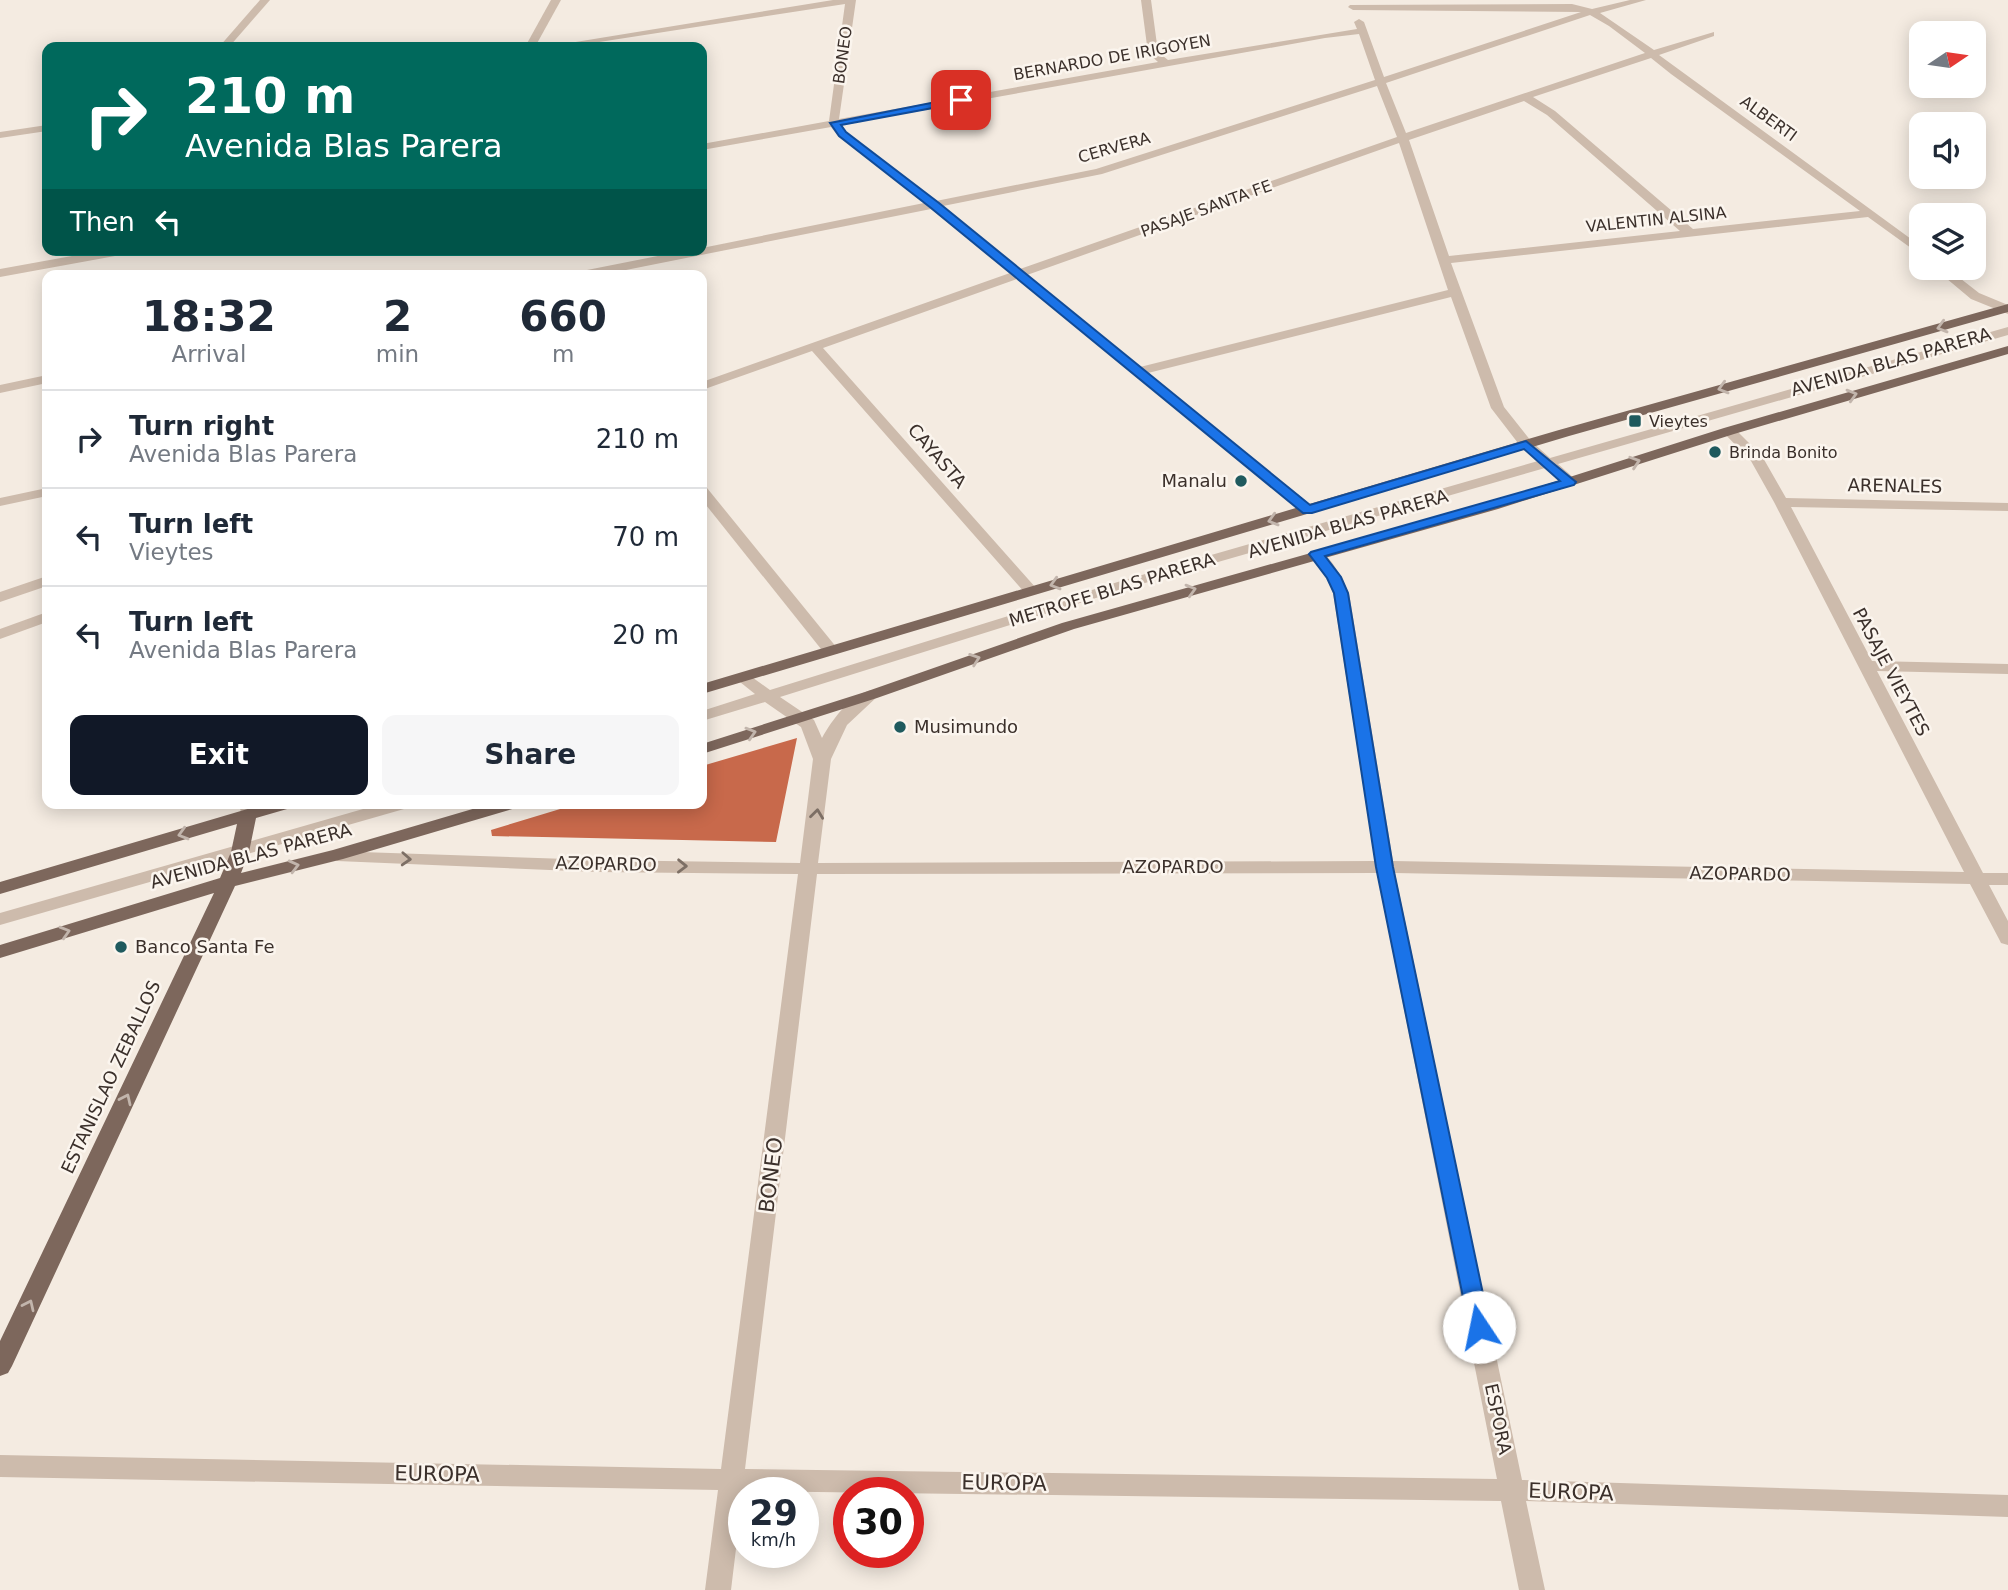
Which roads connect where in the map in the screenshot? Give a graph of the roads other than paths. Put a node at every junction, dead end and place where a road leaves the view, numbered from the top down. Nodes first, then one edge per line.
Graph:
1 (264, 0) edge
2 (556, 0) edge
3 (850, 0) edge
4 (1146, 0) edge
5 (1641, 0) edge
6 (1352, 3) edge
7 (1595, 11) junction
8 (1362, 31) junction
9 (1711, 34) dead end
10 (228, 42) edge
11 (533, 42) edge
12 (582, 42) edge
13 (1651, 55) junction
14 (1165, 63) junction
15 (1381, 82) junction
16 (1525, 97) junction
17 (834, 123) junction
18 (42, 129) edge
19 (0, 135) edge
20 (1403, 138) junction
21 (707, 146) edge
22 (935, 206) junction
23 (1871, 213) junction
24 (1690, 233) junction
25 (1909, 243) edge
26 (707, 251) edge
27 (103, 256) edge
28 (679, 256) edge
29 (1445, 260) junction
30 (53, 269) edge
31 (608, 270) edge
32 (0, 273) edge
33 (1019, 274) junction
34 (1955, 280) edge
35 (1455, 292) junction
36 (2007, 309) edge
37 (2008, 331) edge
38 (815, 347) junction
39 (2008, 349) edge
40 (1139, 371) junction
41 (42, 380) edge
42 (707, 384) edge
43 (0, 389) edge
44 (1729, 431) junction
45 (1526, 444) junction
46 (1546, 464) junction
47 (1570, 482) junction
48 (42, 493) edge
49 (707, 497) edge
50 (0, 502) edge
51 (1781, 502) junction
52 (2008, 507) edge
53 (1308, 510) junction
54 (1316, 554) junction
55 (42, 583) edge
56 (1031, 591) junction
57 (0, 597) edge
58 (42, 619) edge
59 (0, 634) edge
60 (831, 650) junction
61 (1867, 666) junction
62 (2008, 669) edge
63 (743, 678) junction
64 (707, 688) edge
65 (871, 695) junction
66 (770, 696) junction
67 (707, 715) edge
68 (799, 718) junction
69 (707, 747) edge
70 (822, 759) junction
71 (248, 809) edge
72 (385, 809) edge
73 (493, 809) edge
74 (240, 852) junction
75 (337, 855) junction
76 (1385, 867) junction
77 (810, 868) junction
78 (1977, 878) junction
79 (2008, 879) edge
80 (228, 882) junction
81 (0, 888) edge
82 (0, 919) edge
83 (2008, 939) edge
84 (0, 952) edge
85 (0, 1366) edge
86 (0, 1466) edge
87 (733, 1477) edge
88 (728, 1480) edge
89 (819, 1481) edge
90 (1513, 1490) junction
91 (2008, 1506) edge
92 (728, 1517) edge
93 (718, 1590) edge
94 (1532, 1590) edge

1 - 10 street
2 - 11 street
3 - 12 street
3 - 17 street, BONEO
4 - 14 street
5 - 7 street, CERVERA
6 - 7 street
6 - 8 street
7 - 13 street, ALBERTI
7 - 15 street, CERVERA
8 - 14 street, BERNARDO DE IRIGOYEN
8 - 15 street
9 - 13 street, PASAJE SANTA FE
13 - 16 street, PASAJE SANTA FE
13 - 23 street, ALBERTI
14 - 17 street, BERNARDO DE IRIGOYEN
15 - 20 street
15 - 22 street, CERVERA
16 - 20 street, PASAJE SANTA FE
16 - 24 street
17 - 21 street, BERNARDO DE IRIGOYEN
17 - 22 street
18 - 19 street
20 - 29 street
20 - 33 street, PASAJE SANTA FE
22 - 26 street, CERVERA
22 - 33 street
23 - 24 street, VALENTIN ALSINA
23 - 25 street, ALBERTI
24 - 29 street, VALENTIN ALSINA
27 - 30 street
28 - 31 street, CERVERA
29 - 35 street
30 - 32 street
33 - 38 street, PASAJE SANTA FE
33 - 40 street
34 - 36 street
35 - 40 street
35 - 45 street
36 -> 45 main road, AVENIDA BLAS PARERA
37 - 46 street, METROFE BLAS PARERA
38 - 42 street, PASAJE SANTA FE
38 - 56 street, CAYASTA
44 -> 39 main road, AVENIDA BLAS PARERA
40 - 53 street
41 - 43 street
47 -> 44 main road, AVENIDA BLAS PARERA
44 - 51 street, PASAJE VIEYTES
45 - 46 street
45 - 53 main road, AVENIDA BLAS PARERA
46 - 47 street
46 - 66 street, METROFE BLAS PARERA
47 - 54 main road, AVENIDA BLAS PARERA
48 - 50 street
49 - 60 street
51 - 52 street, ARENALES
51 - 61 street, PASAJE VIEYTES
53 -> 56 main road, AVENIDA BLAS PARERA
65 -> 54 main road, AVENIDA BLAS PARERA
54 - 76 street, ESPORA
55 - 57 street
56 - 60 main road, AVENIDA BLAS PARERA
58 - 59 street
60 - 63 main road, AVENIDA BLAS PARERA
61 - 62 street
61 - 78 street, PASAJE VIEYTES
63 - 64 main road, AVENIDA BLAS PARERA
63 - 66 street, BONEO
65 - 68 main road, AVENIDA BLAS PARERA
65 - 70 street, BONEO
66 - 67 street, METROFE BLAS PARERA
66 - 68 street, BONEO
69 -> 68 main road, AVENIDA BLAS PARERA
68 - 70 street, BONEO
77 -> 70 street, BONEO
71 - 74 main road, ESTANISLAO ZEBALLOS
71 -> 81 main road
72 - 74 street
73 - 75 main road, AVENIDA BLAS PARERA
74 - 80 main road, ESTANISLAO ZEBALLOS
74 - 82 street
75 -> 77 street, AZOPARDO
80 -> 75 main road, AVENIDA BLAS PARERA
76 - 77 street, AZOPARDO
76 - 78 street, AZOPARDO
76 - 90 street, ESPORA
77 - 87 street, BONEO
78 - 79 street, AZOPARDO
78 - 83 street, PASAJE VIEYTES
84 -> 80 main road, AVENIDA BLAS PARERA
85 -> 80 main road, ESTANISLAO ZEBALLOS
86 - 88 street, EUROPA
89 - 90 street, EUROPA
90 - 91 street, EUROPA
90 - 94 street, ESPORA
92 - 93 street, BONEO

